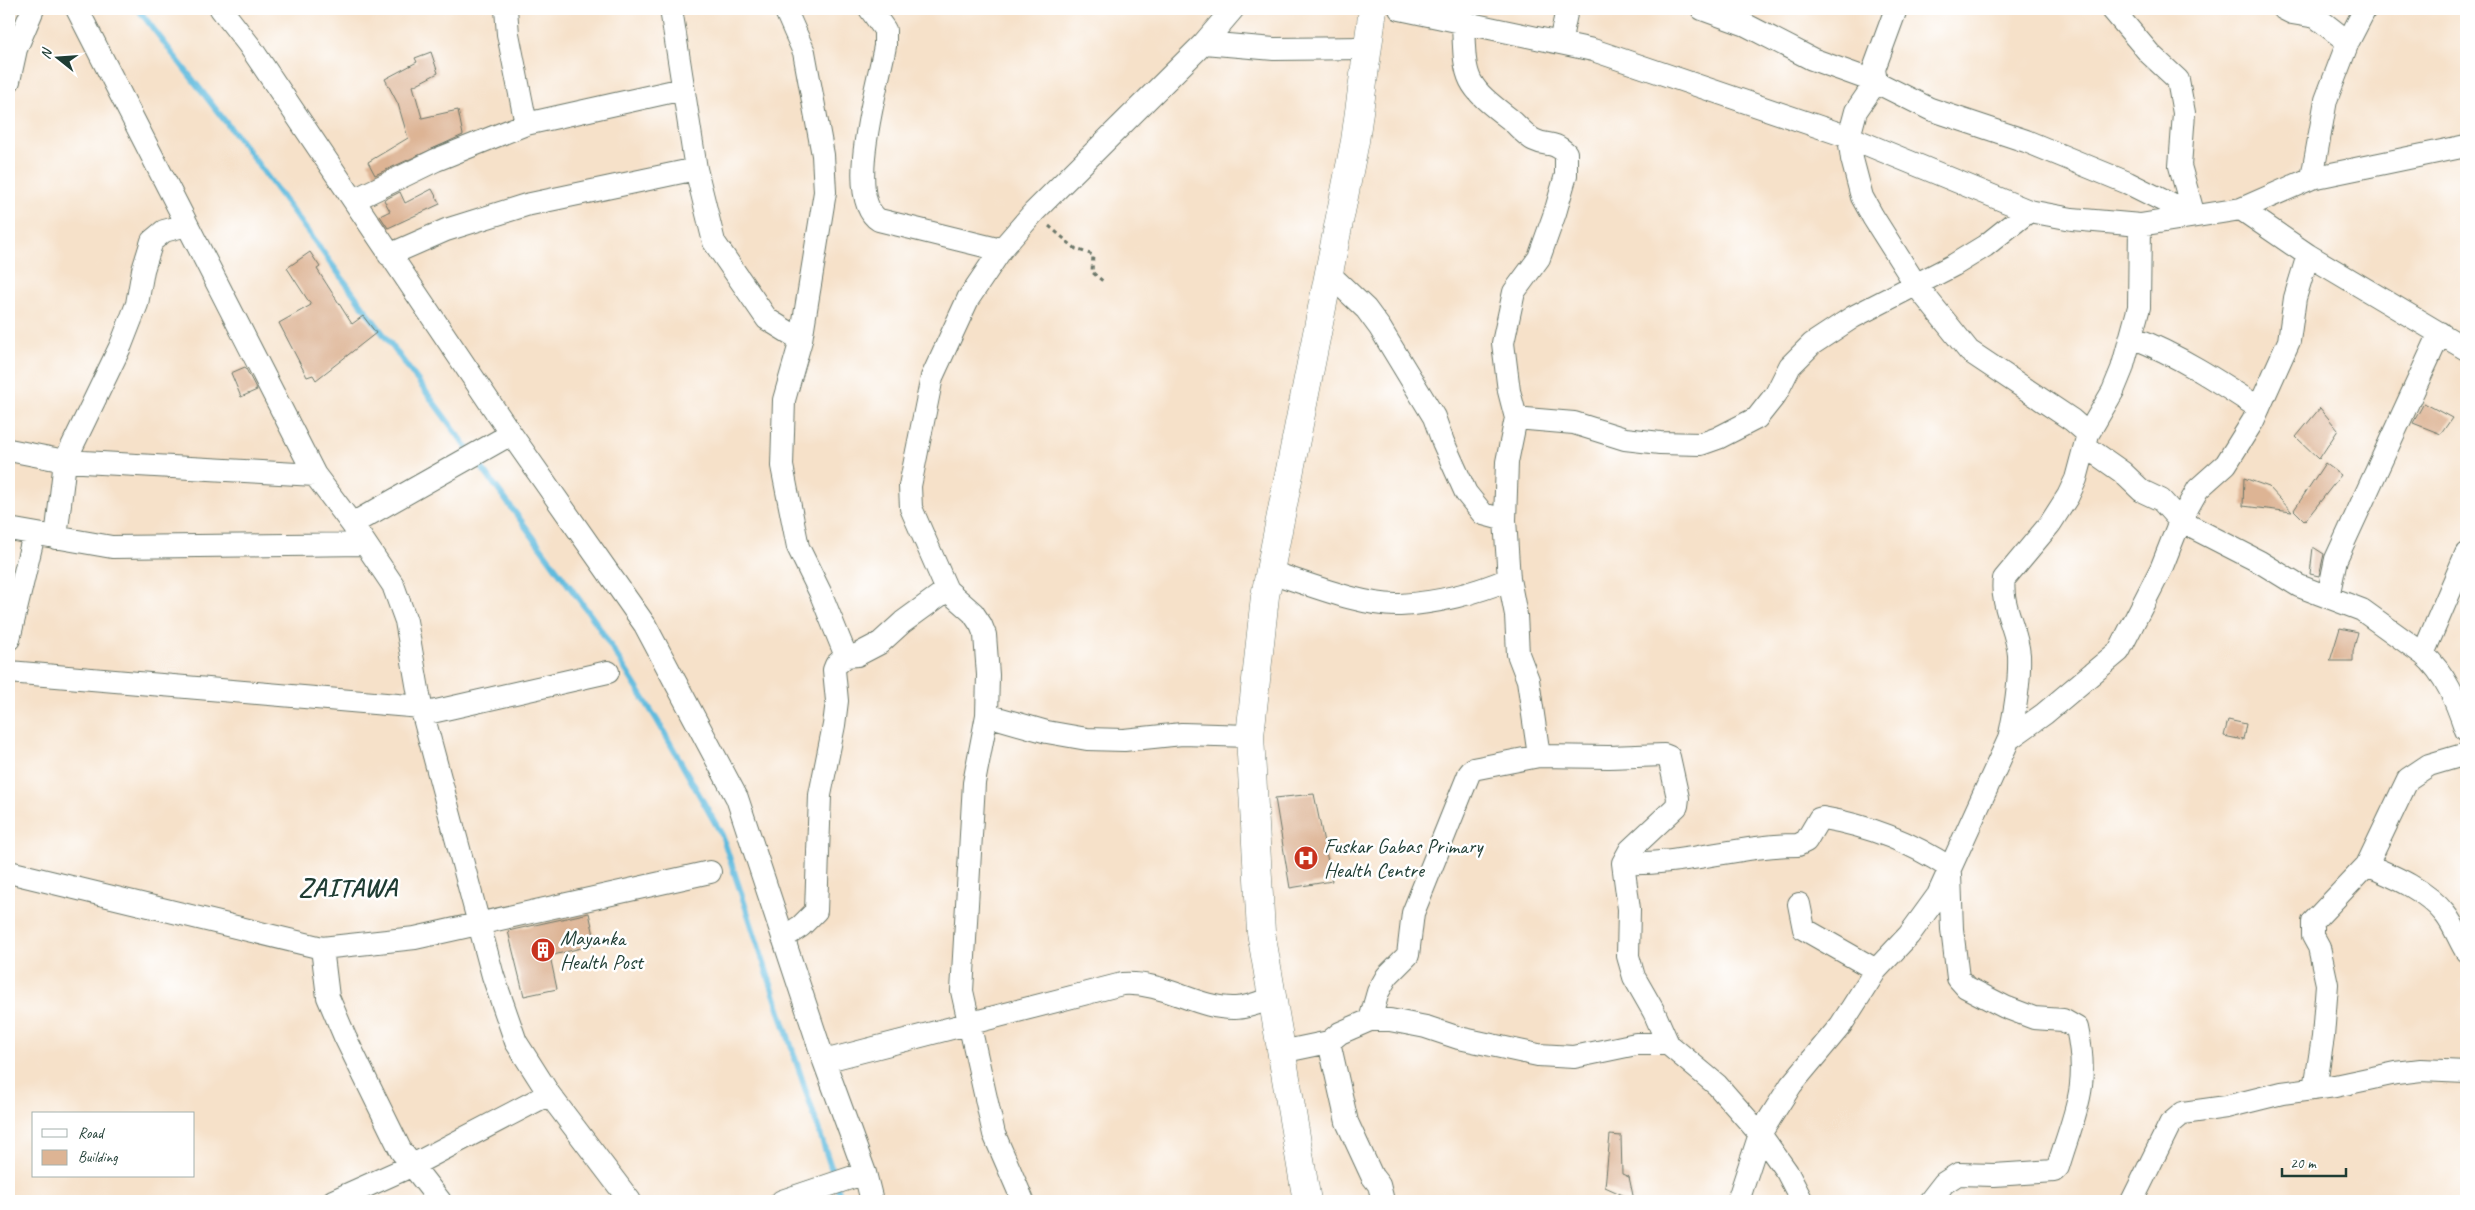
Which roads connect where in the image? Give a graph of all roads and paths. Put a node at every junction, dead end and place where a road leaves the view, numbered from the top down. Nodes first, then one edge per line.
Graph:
1 (33, 9) edge
2 (77, 9) edge
3 (221, 9) edge
4 (506, 9) edge
5 (671, 9) edge
6 (785, 9) edge
7 (870, 9) edge
8 (1233, 9) edge
9 (1373, 9) edge
10 (1400, 9) edge
11 (1567, 9) edge
12 (1702, 9) edge
13 (1896, 9) edge
14 (2112, 9) edge
15 (2284, 9) edge
16 (2364, 9) edge
17 (1464, 22) junction
18 (2348, 42) junction
19 (1204, 43) junction
20 (1560, 43) junction
21 (1367, 48) junction
22 (9, 81) edge
23 (1876, 82) junction
24 (683, 89) junction
25 (526, 124) junction
26 (1849, 137) junction
27 (2466, 146) edge
28 (696, 169) junction
29 (2312, 178) junction
30 (354, 200) junction
31 (2241, 209) junction
32 (2029, 211) junction
33 (1034, 212) junction
34 (2194, 216) junction
35 (187, 225) junction
36 (2140, 225) junction
37 (1001, 250) junction
38 (2308, 255) junction
39 (389, 256) junction
40 (1329, 274) junction
41 (1105, 283) dead end
42 (1916, 285) junction
43 (2440, 333) junction
44 (2132, 338) junction
45 (801, 340) junction
46 (2466, 349) edge
47 (2259, 408) junction
48 (1516, 418) junction
49 (504, 438) junction
50 (2087, 440) junction
51 (9, 450) edge
52 (64, 461) junction
53 (315, 475) junction
54 (1505, 520) junction
55 (2180, 521) junction
56 (352, 524) junction
57 (9, 529) edge
58 (34, 534) junction
59 (56, 538) junction
60 (365, 544) junction
61 (2466, 554) edge
62 (1270, 572) junction
63 (1509, 579) junction
64 (947, 590) junction
65 (2328, 597) junction
66 (9, 639) edge
67 (2423, 654) junction
68 (846, 656) junction
69 (9, 672) edge
70 (608, 672) dead end
71 (422, 710) junction
72 (987, 714) junction
73 (2466, 730) edge
74 (1250, 736) junction
75 (2010, 739) junction
76 (2466, 754) edge
77 (1539, 756) junction
78 (1623, 863) junction
79 (2367, 864) junction
80 (1950, 868) junction
81 (9, 872) edge
82 (710, 872) dead end
83 (1799, 904) dead end
84 (480, 924) junction
85 (783, 938) junction
86 (322, 948) junction
87 (2466, 951) edge
88 (1876, 970) junction
89 (1272, 998) junction
90 (1370, 1020) junction
91 (968, 1025) junction
92 (1329, 1042) junction
93 (1668, 1044) junction
94 (1282, 1052) junction
95 (824, 1061) junction
96 (2466, 1072) edge
97 (2315, 1089) junction
98 (549, 1094) junction
99 (1760, 1134) junction
100 (411, 1166) junction
101 (858, 1176) junction
102 (623, 1199) edge
103 (333, 1201) edge
104 (440, 1201) edge
105 (782, 1201) edge
106 (872, 1201) edge
107 (1023, 1201) edge
108 (1307, 1201) edge
109 (1383, 1201) edge
110 (1738, 1201) edge
111 (1802, 1201) edge
112 (1930, 1201) edge
113 (2132, 1201) edge

1 - 22 street
2 - 35 street
3 - 30 street
4 - 25 street
5 - 24 street
6 - 45 street
7 - 37 street
8 - 19 street
9 - 21 street
10 - 17 street
11 - 20 street
12 - 23 street
13 - 23 street
14 - 34 street
15 - 18 street
16 - 18 street
17 - 20 street
17 - 48 street
18 - 29 street
19 - 21 street
19 - 33 street
20 - 26 street
21 - 40 street
23 - 26 street
23 - 34 street
24 - 25 street
24 - 28 street
25 - 30 street
26 - 32 street
26 - 42 street
27 - 29 street
28 - 39 street
28 - 45 street
29 - 31 street
30 - 39 street
31 - 34 street
31 - 38 street
32 - 36 street
32 - 42 street
33 - 37 street
33 - 41 path
34 - 36 street
35 - 52 street
35 - 53 street
36 - 44 street
37 - 64 street
38 - 43 street
38 - 47 street
39 - 49 street
40 - 54 street
40 - 62 street
42 - 48 street
42 - 50 street
43 - 46 street
43 - 65 street
44 - 47 street
44 - 50 street
45 - 68 street
47 - 55 street
48 - 54 street
49 - 56 street
49 - 85 street
50 - 55 street
50 - 75 street
51 - 52 street
52 - 53 street
52 - 59 street
53 - 56 street
54 - 63 street
55 - 65 street
55 - 75 street
56 - 60 street
57 - 58 street
58 - 59 street
58 - 66 street
59 - 60 street
60 - 71 street
61 - 67 street
62 - 63 street
62 - 74 street
63 - 77 street
64 - 68 street
64 - 72 street
65 - 67 street
67 - 73 street
68 - 85 street
69 - 71 street
70 - 71 street
71 - 84 street
72 - 74 street
72 - 91 street
74 - 89 street
75 - 80 street
76 - 79 street
77 - 78 street
77 - 90 street
78 - 80 street
78 - 93 street
79 - 87 street
79 - 97 street
80 - 88 street
80 - 112 street
81 - 86 street
82 - 84 street
83 - 88 street
84 - 86 street
84 - 98 street
85 - 95 street
86 - 100 street
88 - 99 street
89 - 91 street
89 - 94 street
90 - 92 street
90 - 93 street
91 - 95 street
91 - 107 street
92 - 94 street
92 - 109 street
93 - 99 street
94 - 108 street
95 - 101 street
96 - 97 street
97 - 113 street
98 - 100 street
98 - 102 street
99 - 110 street
99 - 111 street
100 - 103 street
100 - 104 street
101 - 105 street
101 - 106 street

